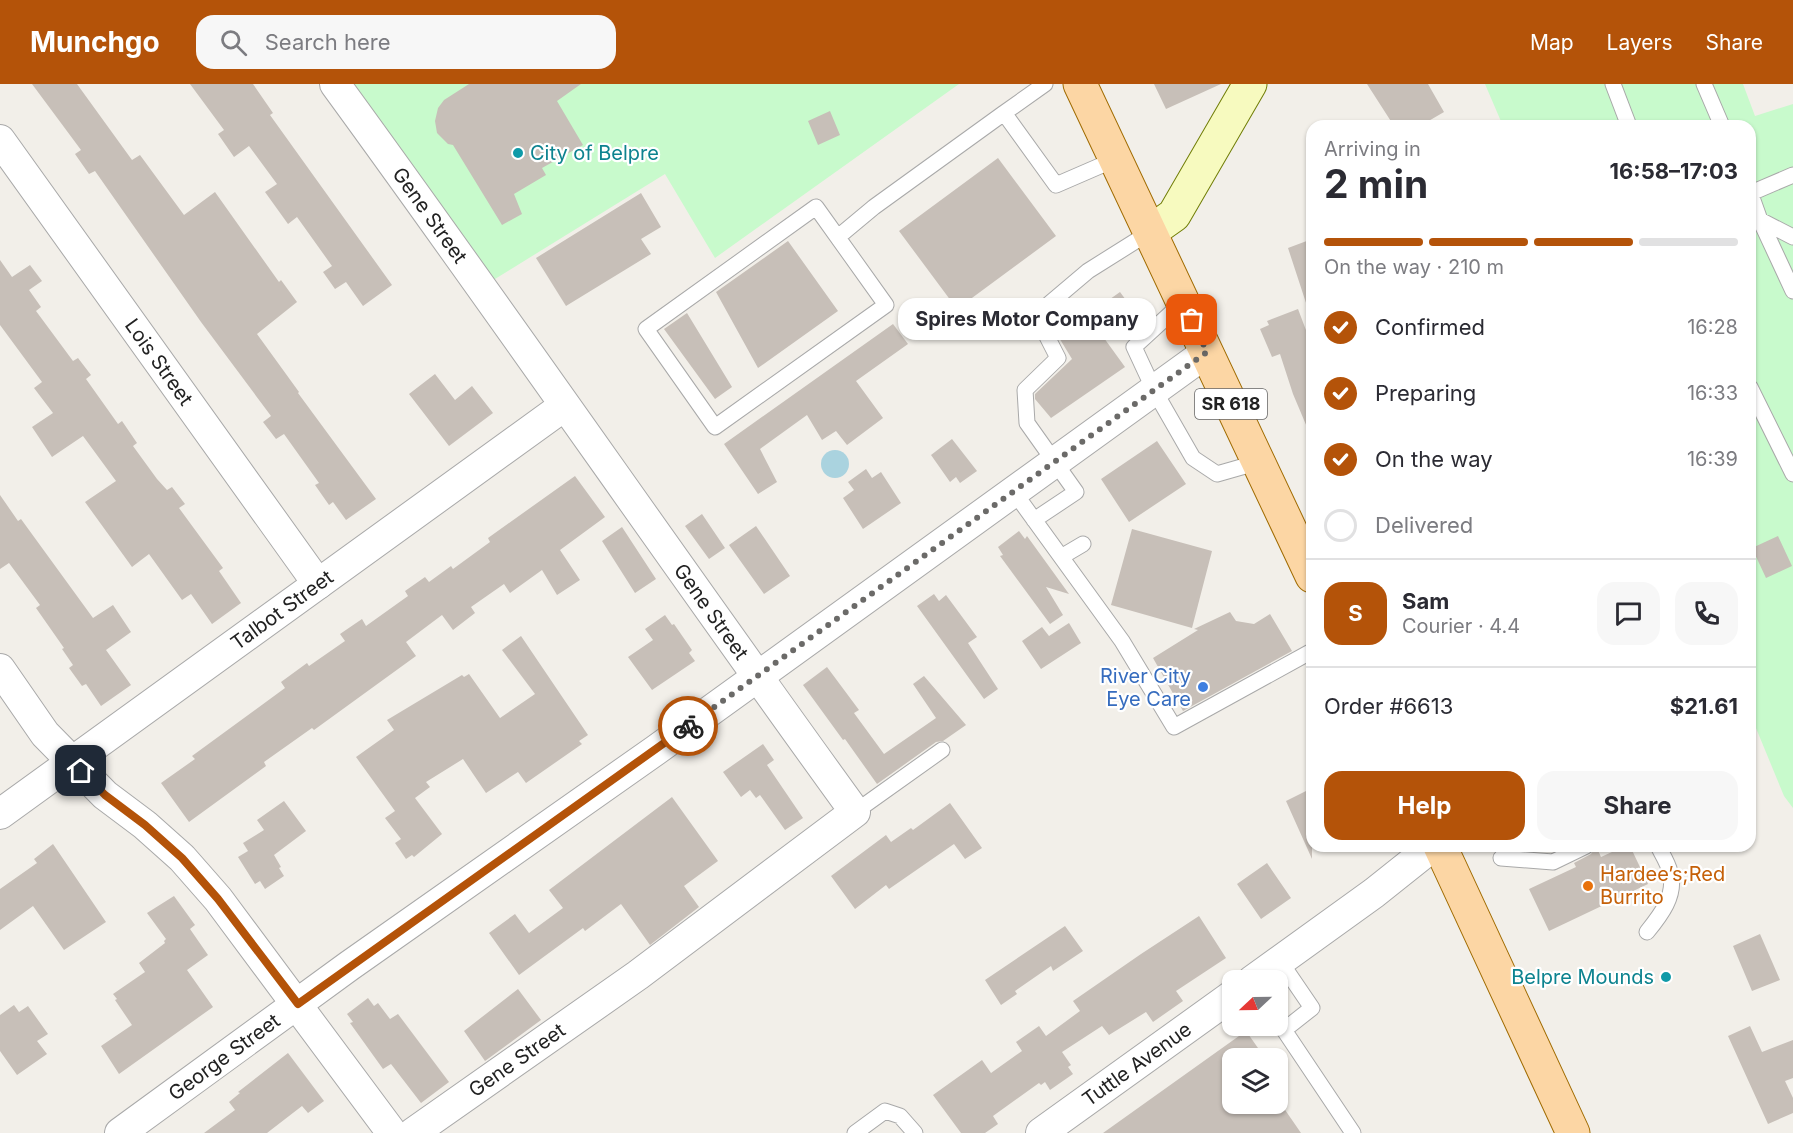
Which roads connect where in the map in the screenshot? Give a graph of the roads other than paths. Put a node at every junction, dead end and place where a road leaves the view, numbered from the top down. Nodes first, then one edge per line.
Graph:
1 (335, 84) edge
2 (1045, 84) edge
3 (1080, 84) edge
4 (1250, 84) edge
5 (1613, 84) edge
6 (1704, 84) edge
7 (1004, 113) junction
8 (1627, 120) edge
9 (1719, 120) edge
10 (0, 140) edge
11 (1116, 159) junction
12 (1793, 175) edge
13 (1756, 190) edge
14 (1756, 218) edge
15 (1756, 220) edge
16 (1150, 232) junction
17 (838, 237) junction
18 (1793, 237) edge
19 (1793, 291) edge
20 (1183, 302) junction
21 (1207, 352) junction
22 (1154, 390) junction
23 (1756, 399) edge
24 (564, 406) junction
25 (1259, 462) junction
26 (1055, 463) junction
27 (1793, 474) edge
28 (1014, 492) junction
29 (1034, 520) junction
30 (1083, 543) dead end
31 (1061, 558) junction
32 (1306, 563) edge
33 (318, 584) junction
34 (1306, 654) edge
35 (0, 669) edge
36 (756, 676) junction
37 (942, 750) dead end
38 (73, 762) junction
39 (855, 812) junction
40 (0, 814) edge
41 (1425, 852) edge
42 (1443, 852) edge
43 (1574, 852) edge
44 (1662, 852) edge
45 (1501, 858) dead end
46 (1647, 933) dead end
47 (1280, 961) junction
48 (1267, 970) edge
49 (1222, 1003) edge
50 (298, 1004) junction
51 (120, 1133) edge
52 (392, 1133) edge
53 (414, 1133) edge
54 (855, 1133) edge
55 (915, 1133) edge
56 (1041, 1133) edge
57 (1353, 1133) edge
58 (1573, 1133) edge

1 - 24 street, Gene Street
2 - 7 lane
3 - 11 main road, SR 618
4 - 16 street
5 - 8 lane
6 - 9 lane
7 - 11 lane
7 - 17 lane
10 - 33 street, Lois Street
11 - 16 main road, SR 618
12 - 13 lane
14 - 18 lane
15 - 19 lane
16 - 20 main road, SR 618
16 - 26 lane
17 - 17 lane
20 - 21 main road, SR 618
20 - 22 lane
21 - 22 street, George Street
21 - 25 main road, SR 618
22 - 25 lane
22 - 26 street, George Street
23 - 27 lane
24 - 33 street, Talbot Street
24 - 36 street, Gene Street
25 - 32 main road, SR 618
26 - 28 street, George Street
26 - 29 lane
28 - 29 lane
28 - 36 street, George Street
29 - 31 lane
30 - 31 lane
31 - 34 lane
33 - 38 street, Talbot Street
35 - 38 street
36 - 39 street, Gene Street
36 - 50 street, George Street
37 - 39 lane
38 - 40 street, Talbot Street
38 - 50 street
39 - 53 street, Gene Street
41 - 47 street
42 - 58 main road
43 - 45 lane
44 - 46 lane
47 - 48 street
47 - 57 lane
49 - 56 street, Tuttle Avenue
50 - 51 street, George Street
50 - 52 street
54 - 55 lane

